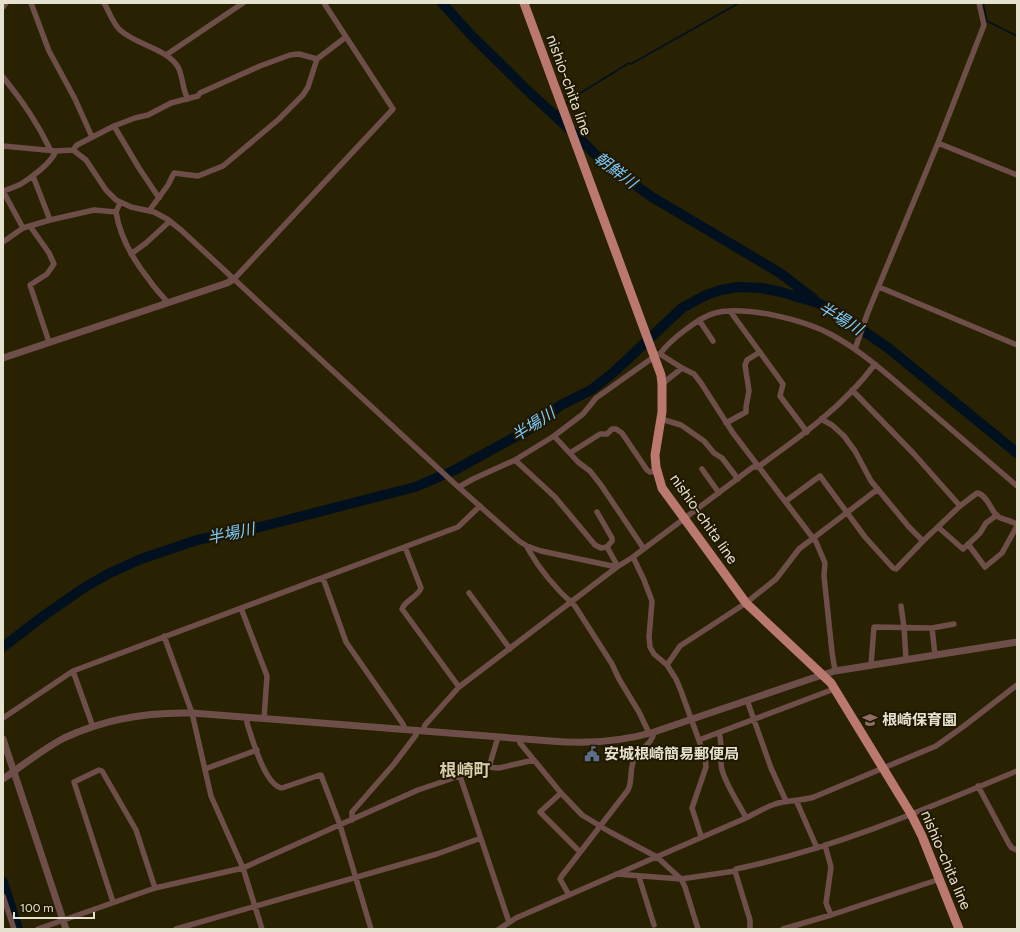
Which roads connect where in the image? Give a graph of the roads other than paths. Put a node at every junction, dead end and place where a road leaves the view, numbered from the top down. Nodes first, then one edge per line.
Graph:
1 (6, 3) edge
2 (31, 3) edge
3 (104, 3) edge
4 (243, 3) edge
5 (324, 3) edge
6 (524, 3) edge
7 (979, 3) edge
8 (3, 7) edge
9 (346, 37) junction
10 (166, 55) junction
11 (317, 59) junction
12 (3, 77) edge
13 (188, 99) junction
14 (114, 126) junction
15 (92, 137) junction
16 (938, 143) junction
17 (3, 146) edge
18 (73, 150) junction
19 (53, 151) junction
20 (1017, 175) edge
21 (33, 176) junction
22 (3, 191) edge
23 (159, 198) junction
24 (120, 203) junction
25 (149, 210) junction
26 (116, 212) junction
27 (50, 220) junction
28 (170, 221) junction
29 (30, 226) junction
30 (23, 228) junction
31 (3, 242) edge
32 (131, 254) junction
33 (234, 279) junction
34 (879, 288) junction
35 (168, 303) junction
36 (730, 311) junction
37 (699, 320) junction
38 (713, 341) dead end
39 (49, 342) junction
40 (1017, 344) edge
41 (855, 348) junction
42 (760, 352) junction
43 (656, 353) junction
44 (3, 358) edge
45 (875, 364) junction
46 (682, 368) junction
47 (662, 384) junction
48 (852, 390) junction
49 (821, 419) junction
50 (661, 420) junction
51 (726, 423) junction
52 (807, 432) junction
53 (554, 436) junction
54 (570, 453) junction
55 (515, 460) junction
56 (758, 466) junction
57 (702, 469) dead end
58 (657, 471) junction
59 (738, 478) junction
60 (457, 486) junction
61 (1017, 486) edge
62 (878, 489) junction
63 (719, 493) junction
64 (786, 501) junction
65 (480, 506) junction
66 (960, 506) junction
67 (597, 512) dead end
68 (847, 512) junction
69 (997, 515) junction
70 (684, 519) junction
71 (1017, 525) edge
72 (938, 527) junction
73 (814, 538) junction
74 (923, 541) junction
75 (968, 544) junction
76 (527, 546) junction
77 (405, 547) junction
78 (607, 547) junction
79 (644, 549) junction
80 (633, 557) junction
81 (617, 567) junction
82 (323, 578) junction
83 (469, 593) dead end
84 (571, 603) junction
85 (746, 603) junction
86 (901, 606) dead end
87 (241, 608) junction
88 (954, 624) dead end
89 (904, 627) junction
90 (932, 628) junction
91 (164, 636) junction
92 (1017, 642) edge
93 (510, 648) junction
94 (935, 655) junction
95 (906, 660) junction
96 (667, 665) junction
97 (871, 665) junction
98 (73, 671) junction
99 (835, 671) junction
100 (823, 675) junction
101 (1017, 685) edge
102 (459, 687) junction
103 (834, 689) junction
104 (747, 700) junction
105 (192, 713) junction
106 (3, 718) edge
107 (247, 718) junction
108 (264, 719) junction
109 (691, 719) junction
110 (754, 720) junction
111 (93, 727) junction
112 (405, 730) junction
113 (420, 731) junction
114 (651, 733) junction
115 (718, 733) junction
116 (498, 737) junction
117 (3, 739) edge
118 (519, 739) junction
119 (699, 740) junction
120 (256, 750) junction
121 (534, 760) junction
122 (489, 767) junction
123 (883, 768) junction
124 (205, 769) junction
125 (14, 771) junction
126 (1017, 771) edge
127 (460, 776) junction
128 (3, 779) edge
129 (978, 786) junction
130 (561, 793) junction
131 (796, 800) junction
132 (786, 801) junction
133 (911, 814) junction
134 (746, 818) junction
135 (352, 820) junction
136 (340, 825) junction
137 (600, 827) junction
138 (702, 836) junction
139 (481, 838) junction
140 (825, 845) junction
141 (817, 848) junction
142 (1017, 850) edge
143 (580, 852) junction
144 (657, 857) junction
145 (244, 868) junction
146 (735, 871) junction
147 (615, 874) junction
148 (356, 876) junction
149 (639, 877) junction
150 (940, 878) junction
151 (681, 879) junction
152 (155, 888) junction
153 (569, 895) junction
154 (3, 896) edge
155 (113, 902) junction
156 (255, 906) junction
157 (831, 915) junction
158 (63, 920) junction
159 (509, 922) junction
160 (654, 926) dead end
161 (14, 929) edge
162 (38, 929) edge
163 (66, 929) edge
164 (176, 929) edge
165 (262, 929) edge
166 (371, 929) edge
167 (499, 929) edge
168 (698, 929) edge
169 (750, 929) edge
170 (783, 929) edge
171 (959, 929) edge

1 - 8 street
2 - 15 street
3 - 10 street
4 - 10 street
5 - 9 street
6 - 43 main road, nishio-chita line
7 - 16 street
9 - 11 street
9 - 33 street
10 - 13 street
11 - 13 street
11 - 23 street
12 - 19 street
13 - 14 street
14 - 15 street
14 - 23 street
15 - 18 street
16 - 20 street
16 - 34 street
17 - 19 street
18 - 19 street
18 - 24 street
19 - 21 street
21 - 22 street
21 - 27 street
22 - 30 street
23 - 25 street
24 - 25 street
24 - 26 street
25 - 28 street
26 - 27 street
26 - 32 street
27 - 29 street
28 - 32 street
28 - 33 street
29 - 30 street
29 - 39 street
30 - 31 street
32 - 35 street
33 - 35 street
33 - 60 street
34 - 40 street
34 - 41 street
35 - 39 street
36 - 37 street
36 - 41 street
36 - 42 street
37 - 38 street
37 - 43 street
39 - 44 street
41 - 45 street
42 - 51 street
42 - 52 street
43 - 46 street
43 - 47 main road, nishio-chita line
43 - 53 street
45 - 48 street
45 - 61 street
46 - 47 street
46 - 51 street
47 - 50 main road, nishio-chita line
48 - 49 street
48 - 66 street
49 - 52 street
49 - 62 street
50 - 58 main road, nishio-chita line
50 - 59 street
51 - 56 street
52 - 56 street
53 - 54 street
53 - 55 street
54 - 58 street
54 - 79 street
55 - 60 street
55 - 78 street
56 - 59 street
56 - 64 street
57 - 63 street
58 - 70 main road, nishio-chita line
59 - 63 street
60 - 65 street
62 - 68 street
62 - 74 street
63 - 70 street
64 - 68 street
64 - 73 street
65 - 76 street
65 - 77 street
66 - 69 street
66 - 72 street
67 - 78 street
68 - 73 street
68 - 74 street
69 - 71 street
69 - 75 street
70 - 79 street
70 - 85 main road, nishio-chita line
71 - 75 street
72 - 74 street
72 - 75 street
73 - 85 street
73 - 99 street
76 - 81 street
76 - 84 street
77 - 82 street
77 - 102 street
78 - 81 street
79 - 80 street
80 - 81 street
80 - 96 street
81 - 84 street
82 - 87 street
82 - 112 street
83 - 93 street
84 - 93 street
84 - 114 street
85 - 96 street
85 - 100 main road, nishio-chita line
86 - 89 street
87 - 91 street
87 - 108 street
88 - 90 street
89 - 90 street
89 - 95 street
89 - 97 street
90 - 94 street
91 - 98 street
91 - 105 street
92 - 94 street
93 - 102 street
94 - 95 street
95 - 97 street
96 - 109 street
97 - 99 street
98 - 106 street
98 - 111 street
99 - 100 street
100 - 103 main road, nishio-chita line
100 - 104 street
101 - 123 street
102 - 113 street
103 - 110 street
103 - 123 main road, nishio-chita line
104 - 109 street
104 - 110 street
105 - 107 street
105 - 111 street
105 - 124 street
107 - 108 street
107 - 120 street
108 - 112 street
109 - 114 street
109 - 119 street
110 - 115 street
110 - 132 street
111 - 125 street
112 - 113 street
113 - 116 street
113 - 135 street
114 - 118 street
114 - 137 street
115 - 119 street
115 - 134 street
116 - 118 street
116 - 122 street
117 - 125 street
118 - 121 street
119 - 138 street
120 - 124 street
120 - 136 street
121 - 122 street
121 - 130 street
122 - 127 street
123 - 131 street
123 - 133 main road, nishio-chita line
124 - 145 street
125 - 128 street
125 - 158 street
126 - 129 street
127 - 135 street
127 - 139 street
129 - 133 street
129 - 142 street
130 - 137 street
130 - 143 street
131 - 132 street
131 - 141 street
132 - 134 street
133 - 140 street
133 - 150 main road, nishio-chita line
134 - 138 street
135 - 136 street
136 - 145 street
136 - 148 street
137 - 143 street
137 - 144 street
138 - 144 street
139 - 148 street
139 - 159 street
140 - 141 street
140 - 157 street
141 - 146 street
143 - 153 street
144 - 147 street
144 - 151 street
145 - 152 street
145 - 156 street
146 - 151 street
146 - 169 street
147 - 149 street
147 - 153 street
148 - 156 street
148 - 166 street
149 - 151 street
149 - 160 street
150 - 157 street
150 - 171 main road, nishio-chita line
151 - 168 street
152 - 155 street
152 - 155 street
153 - 159 street
154 - 161 street
155 - 158 street
156 - 164 street
156 - 165 street
157 - 170 street
158 - 162 street
158 - 163 street
159 - 167 street

